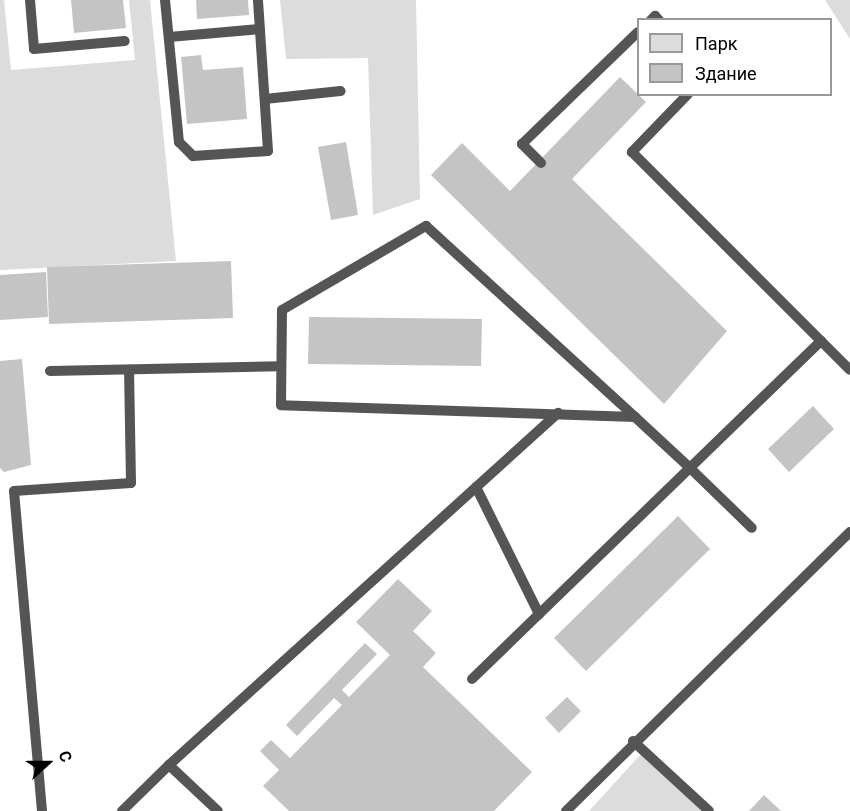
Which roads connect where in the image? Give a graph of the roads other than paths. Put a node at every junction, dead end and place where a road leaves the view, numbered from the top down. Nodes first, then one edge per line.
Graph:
1 (30, 0) edge
2 (165, 0) edge
3 (258, 0) edge
4 (260, 29) junction
5 (637, 34) edge
6 (169, 36) junction
7 (125, 41) dead end
8 (341, 91) dead end
9 (686, 96) edge
10 (265, 99) junction
11 (541, 163) dead end
12 (821, 341) junction
13 (280, 366) junction
14 (850, 370) edge
15 (50, 371) dead end
16 (129, 371) junction
17 (558, 413) junction
18 (635, 417) junction
19 (690, 468) junction
20 (476, 487) junction
21 (752, 528) dead end
22 (850, 532) edge
23 (539, 614) junction
24 (472, 679) dead end
25 (633, 741) junction
26 (169, 765) junction
27 (42, 811) edge
28 (122, 811) edge
29 (218, 811) edge
30 (566, 811) edge
31 (709, 811) edge

1 - 7 lane
2 - 6 lane
3 - 4 lane
4 - 6 lane
4 - 10 lane
5 - 11 lane
6 - 10 lane
8 - 10 lane
9 - 12 lane
12 - 14 lane
12 - 19 lane
13 - 16 lane
13 - 17 lane
13 - 18 lane
15 - 16 lane
16 - 27 lane
17 - 18 lane
17 - 20 lane
18 - 19 lane
19 - 21 lane
19 - 23 lane
20 - 23 lane
20 - 26 lane
22 - 25 lane
23 - 24 lane
25 - 30 lane
25 - 31 lane
26 - 28 lane
26 - 29 lane

